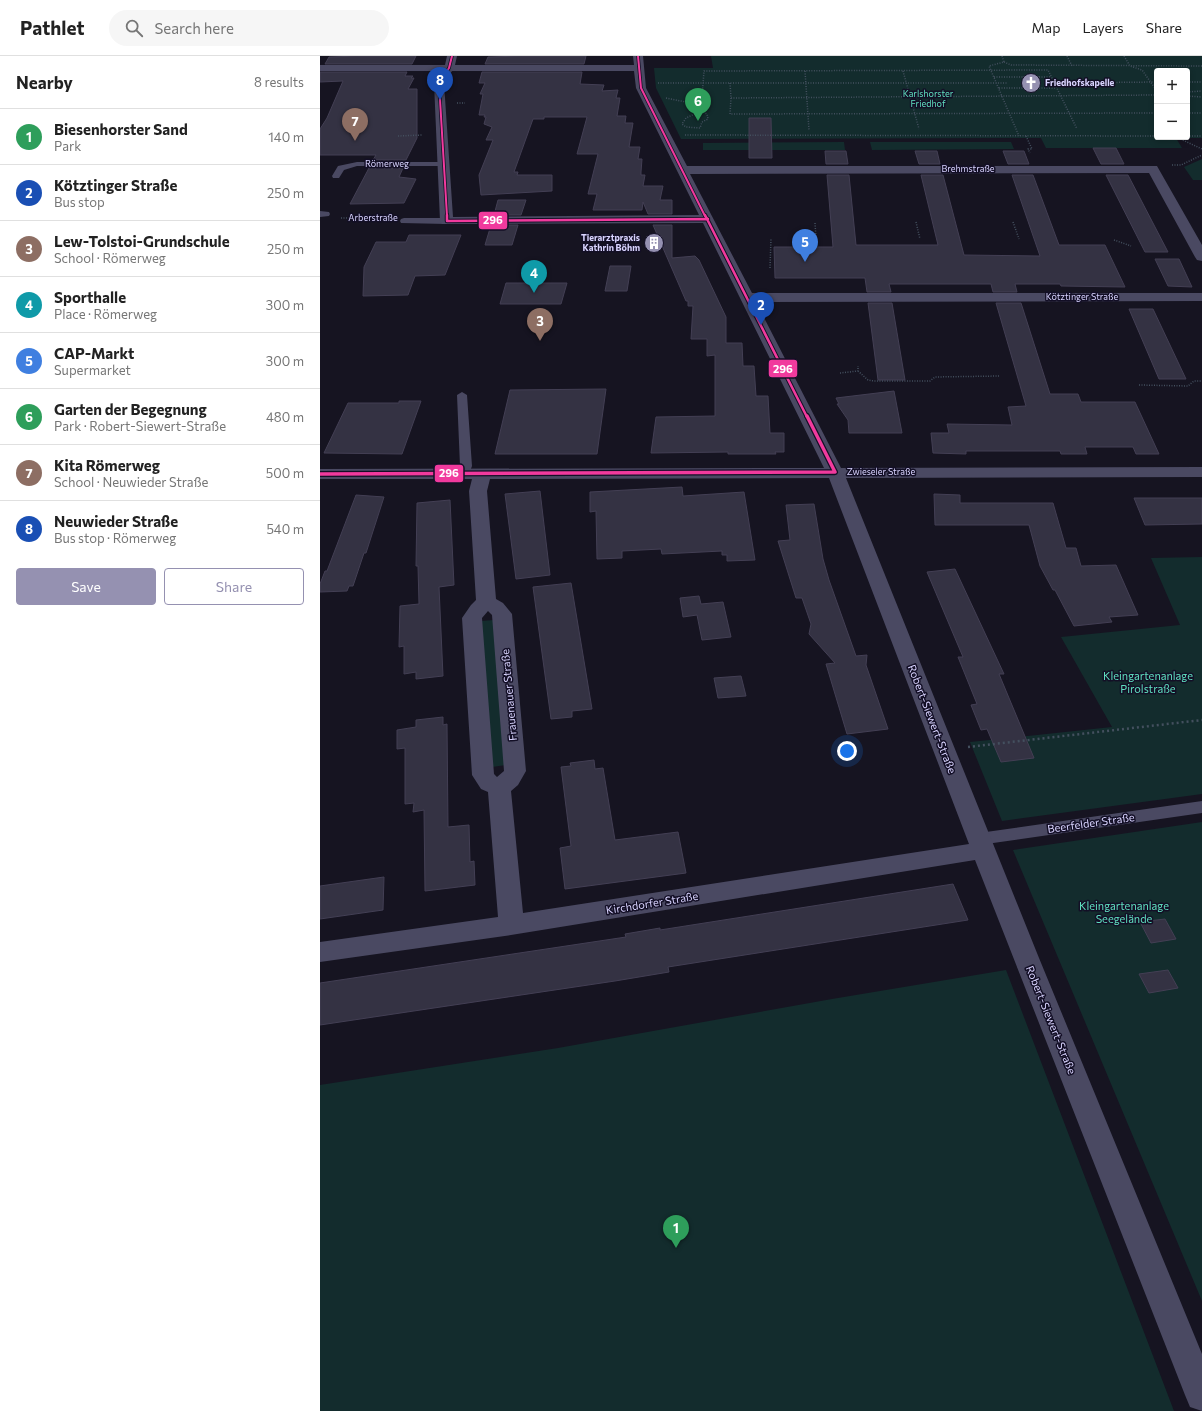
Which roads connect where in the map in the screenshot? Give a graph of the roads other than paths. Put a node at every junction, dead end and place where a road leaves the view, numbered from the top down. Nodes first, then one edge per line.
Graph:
1 (452, 56) edge
2 (638, 56) edge
3 (320, 68) edge
4 (449, 68) junction
5 (639, 68) junction
6 (444, 164) junction
7 (683, 170) junction
8 (336, 176) dead end
9 (708, 218) junction
10 (404, 221) road end
11 (447, 221) junction
12 (1202, 257) edge
13 (1202, 297) edge
14 (747, 298) junction
15 (462, 396) dead end
16 (835, 472) junction
17 (1202, 472) edge
18 (320, 474) edge
19 (464, 474) junction
20 (482, 474) junction
21 (486, 602) junction
22 (499, 788) junction
23 (1202, 807) edge
24 (982, 845) junction
25 (511, 925) junction
26 (320, 952) edge
27 (1202, 1395) edge

1 - 4 street
2 - 5 street, Robert-Siewert-Straße
3 - 4 street
4 - 5 street
4 - 6 street
5 - 7 street, Robert-Siewert-Straße
6 - 8 lane, Römerweg
6 - 11 street
7 - 9 street, Robert-Siewert-Straße
7 - 12 street, Brehmstraße
9 - 11 street
9 - 14 street, Robert-Siewert-Straße
10 - 11 lane, Arberstraße
13 - 14 street, Kötztinger Straße
14 - 16 street, Robert-Siewert-Straße
15 - 19 lane
16 - 17 street, Zwieseler Straße
16 - 20 street, Zwieseler Straße
16 - 24 street, Robert-Siewert-Straße
18 - 19 street, Zwieseler Straße
19 - 20 street, Zwieseler Straße
20 - 21 street
21 - 22 street
21 - 22 street, Frauenauer Straße
22 - 25 street
23 - 24 lane, Beerfelder Straße
24 - 25 street, Kirchdorfer Straße
24 - 27 street, Robert-Siewert-Straße
25 - 26 street, Kirchdorfer Straße

